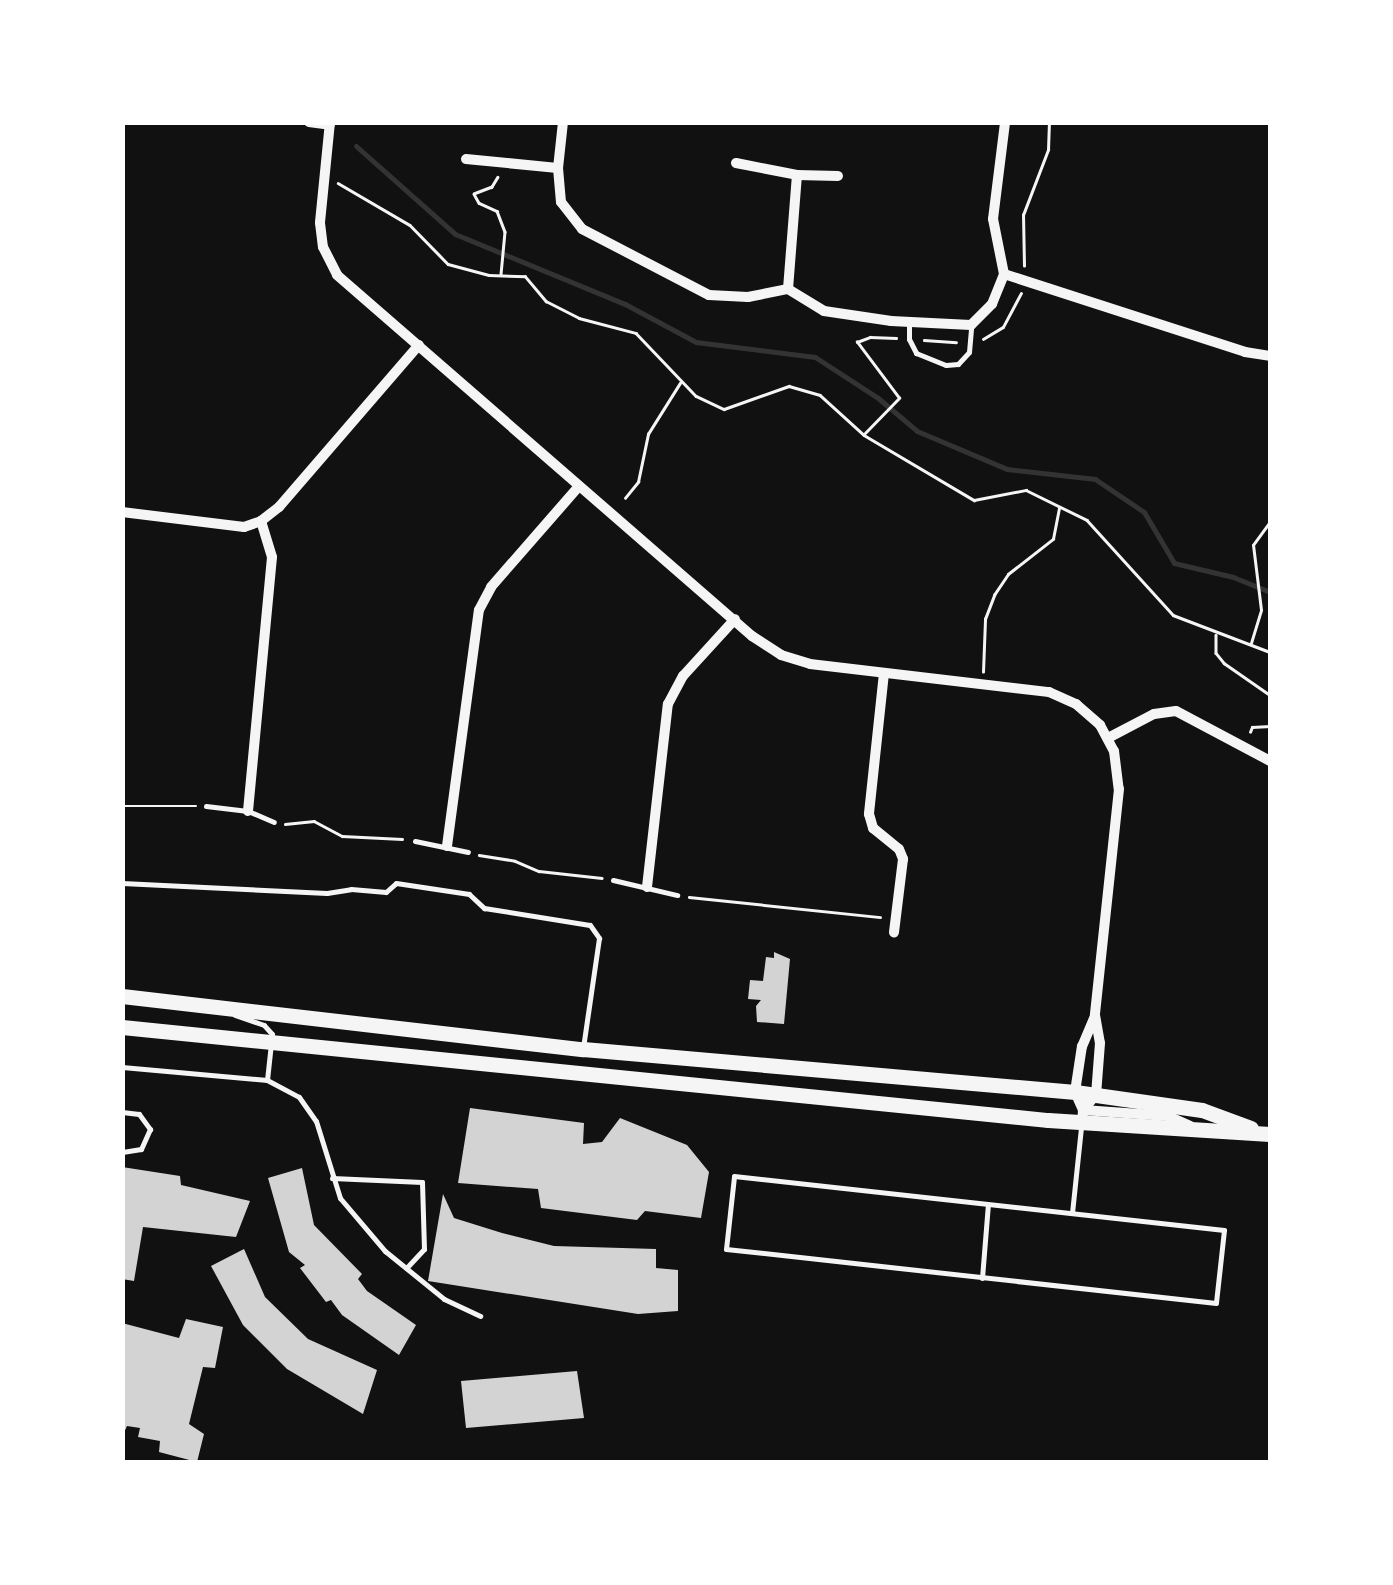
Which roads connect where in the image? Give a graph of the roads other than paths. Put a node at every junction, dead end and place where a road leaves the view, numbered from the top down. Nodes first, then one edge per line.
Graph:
1 (309, 122) edge
2 (564, 122) edge
3 (1005, 122) edge
4 (330, 124) edge
5 (466, 160) dead end
6 (736, 164) dead end
7 (558, 168) junction
8 (797, 175) junction
9 (838, 176) dead end
10 (1004, 274) junction
11 (788, 289) junction
12 (910, 320) junction
13 (971, 324) junction
14 (419, 345) junction
15 (1270, 356) edge
16 (580, 486) junction
17 (122, 512) edge
18 (262, 521) junction
19 (735, 620) junction
20 (884, 673) junction
21 (1108, 738) junction
22 (1270, 761) edge
23 (206, 806) road end
24 (248, 811) junction
25 (274, 822) road end
26 (415, 841) road end
27 (447, 846) junction
28 (468, 852) road end
29 (613, 880) road end
30 (122, 884) edge
31 (647, 886) junction
32 (677, 895) road end
33 (894, 932) dead end
34 (122, 996) edge
35 (218, 1009) junction
36 (1095, 1015) junction
37 (122, 1027) edge
38 (271, 1042) junction
39 (583, 1049) junction
40 (122, 1067) edge
41 (267, 1080) junction
42 (1075, 1092) junction
43 (1096, 1095) junction
44 (122, 1112) edge
45 (1082, 1116) junction
46 (1267, 1133) edge
47 (122, 1152) edge
48 (332, 1178) junction
49 (988, 1204) junction
50 (1072, 1214) junction
51 (406, 1268) junction
52 (982, 1278) junction
53 (480, 1316) dead end

1 - 4 street
2 - 7 street
3 - 10 street
4 - 14 street
5 - 7 street
6 - 8 street
7 - 11 street
8 - 9 street
8 - 11 street
10 - 13 street
10 - 15 street
11 - 12 street
12 - 13 street
12 - 13 lane
14 - 16 street
14 - 18 street
16 - 19 street
16 - 27 street
17 - 18 street
18 - 24 street
19 - 20 street
19 - 31 street
20 - 21 street
20 - 33 street
21 - 22 street
21 - 36 street
23 - 24 lane
24 - 25 lane
26 - 27 lane
27 - 28 lane
29 - 31 lane
30 - 39 lane
31 - 32 lane
34 - 35 main road
35 - 38 lane
35 - 39 main road
36 - 42 street
36 - 43 street
37 - 38 main road
38 - 41 lane
38 - 45 main road
39 - 42 main road
40 - 41 lane
41 - 48 lane
42 - 43 main road
42 - 45 street
43 - 45 street
43 - 46 main road
44 - 47 lane
45 - 46 main road
45 - 50 lane
48 - 51 lane
48 - 51 lane
49 - 50 lane
49 - 52 lane
49 - 52 lane
50 - 52 lane
51 - 53 lane

